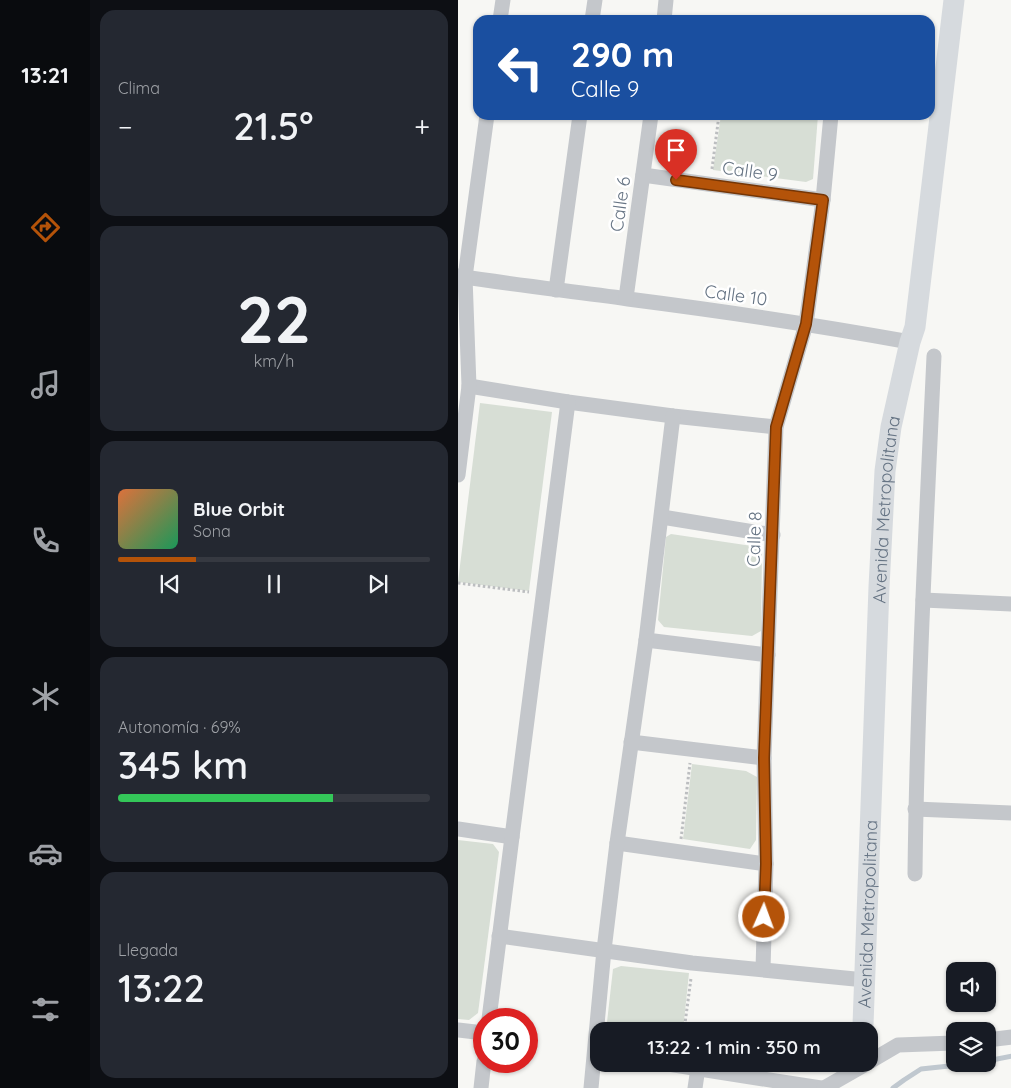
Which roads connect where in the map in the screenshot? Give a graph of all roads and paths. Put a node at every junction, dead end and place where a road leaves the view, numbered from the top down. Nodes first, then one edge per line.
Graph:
1 (503, 0) edge
2 (595, 0) edge
3 (666, 0) edge
4 (952, 0) edge
5 (501, 15) edge
6 (593, 15) edge
7 (664, 15) edge
8 (486, 120) edge
9 (579, 120) edge
10 (650, 120) edge
11 (718, 120) edge
12 (831, 120) edge
13 (643, 175) junction
14 (710, 184) junction
15 (823, 200) junction
16 (462, 277) edge
17 (556, 290) junction
18 (626, 298) junction
19 (806, 324) junction
20 (910, 342) junction
21 (934, 356) dead end
22 (469, 386) junction
23 (568, 402) junction
24 (673, 416) junction
25 (776, 427) junction
26 (458, 475) edge
27 (662, 517) junction
28 (773, 535) junction
29 (458, 584) edge
30 (543, 594) junction
31 (923, 600) junction
32 (1012, 604) edge
33 (646, 640) junction
34 (768, 655) junction
35 (631, 742) junction
36 (692, 750) junction
37 (764, 758) junction
38 (915, 809) junction
39 (1012, 813) edge
40 (458, 829) edge
41 (512, 837) junction
42 (617, 843) junction
43 (679, 852) junction
44 (766, 864) junction
45 (915, 874) dead end
46 (499, 936) junction
47 (604, 950) junction
48 (692, 963) junction
49 (763, 969) junction
50 (865, 980) junction
51 (490, 1008) edge
52 (599, 1022) edge
53 (685, 1022) edge
54 (863, 1022) edge
55 (458, 1030) edge
56 (473, 1032) edge
57 (1012, 1037) edge
58 (996, 1039) edge
59 (946, 1043) edge
60 (878, 1057) edge
61 (594, 1072) edge
62 (697, 1072) edge
63 (723, 1072) edge
64 (851, 1072) edge
65 (483, 1073) edge
66 (481, 1088) edge
67 (591, 1088) edge
68 (695, 1088) edge
69 (822, 1088) edge

1 - 5 street
2 - 6 street
3 - 7 street
4 - 20 street, Avenida Metropolitana
8 - 16 street
9 - 17 street
10 - 13 street, Calle 6
11 - 14 path
12 - 15 street, Calle 8
13 - 14 street, Calle 9
13 - 18 street, Calle 6
14 - 15 street, Calle 9
15 - 19 street, Calle 8
16 - 17 street, Calle 10
16 - 22 street
17 - 18 street, Calle 10
18 - 19 street, Calle 10
19 - 20 street, Calle 10
19 - 25 street, Calle 8
20 - 50 street, Avenida Metropolitana
21 - 31 street
22 - 23 street
22 - 26 street
23 - 24 street
23 - 30 street
24 - 25 street
24 - 27 street
25 - 28 street, Calle 8
27 - 28 street
27 - 33 street
28 - 34 street, Calle 8
29 - 30 path
30 - 41 street
31 - 32 street
31 - 38 street
33 - 34 street
33 - 35 street
34 - 37 street, Calle 8
35 - 36 street
35 - 42 street
36 - 37 street
36 - 43 path
37 - 44 street, Calle 8
38 - 39 street
38 - 45 street
40 - 41 street
41 - 46 street
42 - 43 street
42 - 47 street
43 - 44 street
44 - 49 street, Calle 8
46 - 47 street
46 - 51 street
47 - 48 street
47 - 52 street
48 - 49 street
48 - 53 path
49 - 50 street
50 - 54 street, Avenida Metropolitana
55 - 56 street
57 - 58 street
59 - 60 street
61 - 67 street
62 - 68 street
63 - 69 street
64 - 69 street
65 - 66 street

